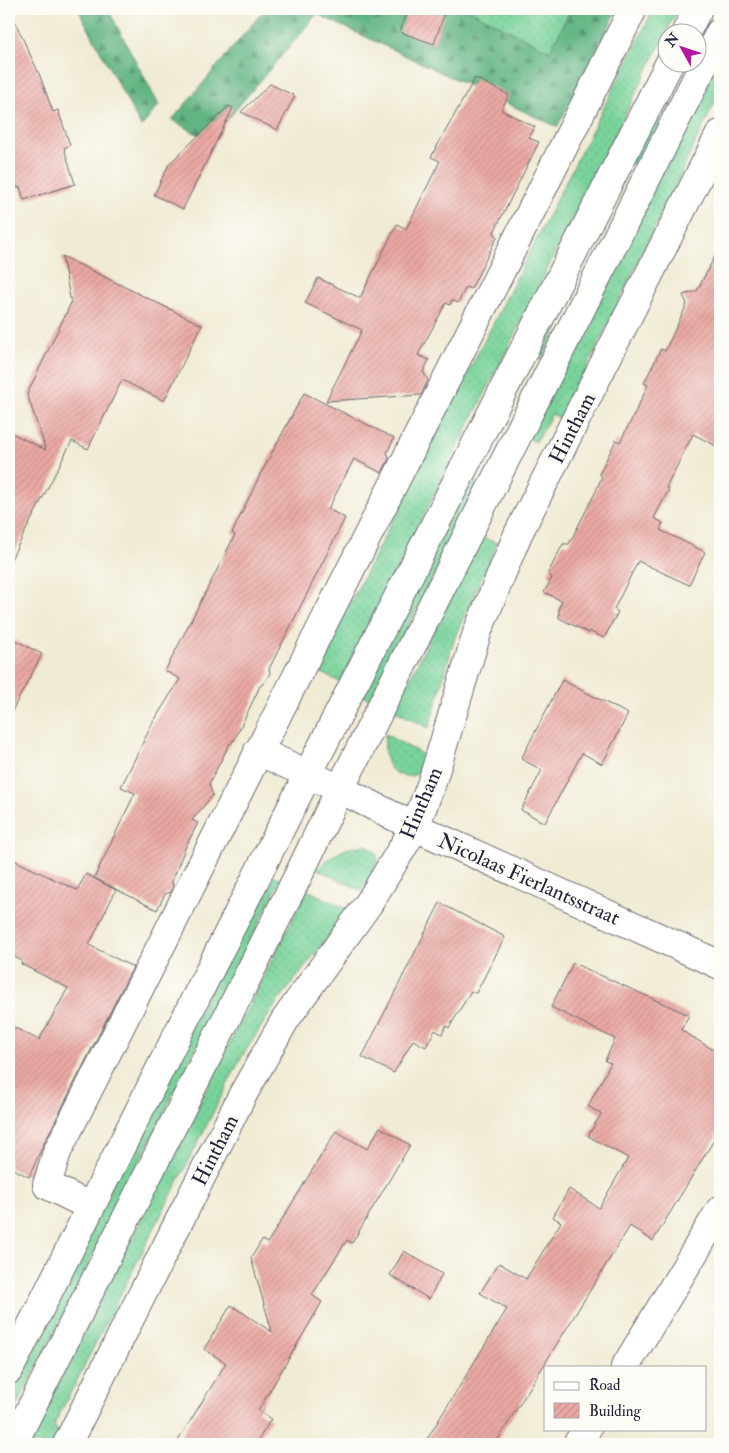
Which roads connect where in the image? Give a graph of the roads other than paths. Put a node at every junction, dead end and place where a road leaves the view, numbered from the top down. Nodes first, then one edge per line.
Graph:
1 (633, 9) edge
2 (698, 9) edge
3 (691, 22) edge
4 (720, 32) edge
5 (665, 72) edge
6 (720, 134) edge
7 (258, 751) junction
8 (308, 774) junction
9 (340, 789) junction
10 (415, 827) junction
11 (720, 965) edge
12 (91, 1207) junction
13 (720, 1210) edge
14 (713, 1239) edge
15 (626, 1366) edge
16 (9, 1370) edge
17 (586, 1430) edge
18 (13, 1444) edge
19 (67, 1444) edge
20 (578, 1444) edge

1 - 7 street
2 - 3 street
4 - 9 street
5 - 8 street
6 - 10 street, Hintham
7 - 8 street
7 - 12 street
8 - 9 street
8 - 12 street
9 - 10 street, Nicolaas Fierlantsstraat
9 - 18 street
10 - 11 street, Nicolaas Fierlantsstraat
10 - 19 street, Hintham
12 - 16 street
13 - 14 street
14 - 15 street
17 - 20 street

